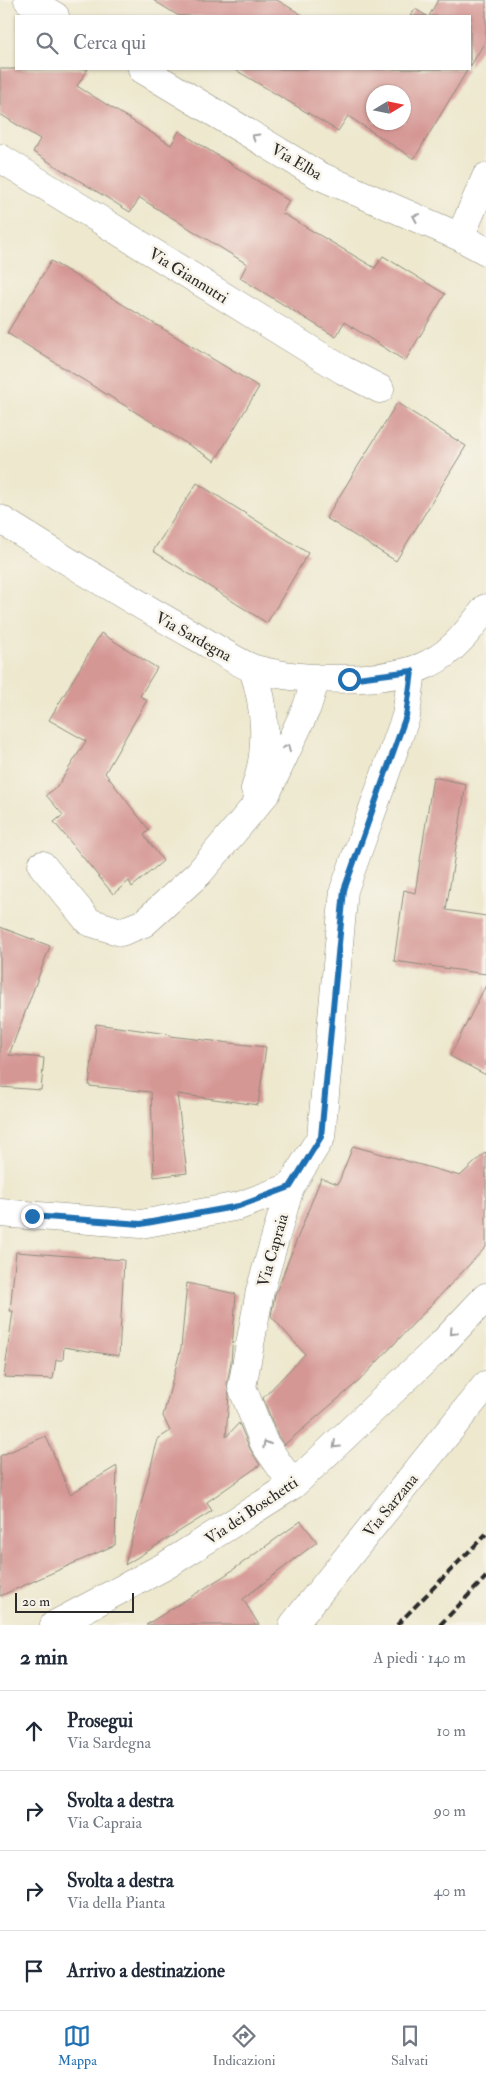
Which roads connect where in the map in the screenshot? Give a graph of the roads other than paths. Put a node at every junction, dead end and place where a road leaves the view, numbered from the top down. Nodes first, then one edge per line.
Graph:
1 (28, 0) edge
2 (53, 15) edge
3 (144, 70) edge
4 (0, 158) edge
5 (486, 177) edge
6 (460, 237) junction
7 (486, 251) edge
8 (380, 389) dead end
9 (0, 518) edge
10 (486, 608) edge
11 (253, 669) junction
12 (412, 671) junction
13 (316, 678) junction
14 (243, 818) junction
15 (42, 865) dead end
16 (290, 1187) junction
17 (0, 1213) edge
18 (486, 1297) edge
19 (486, 1386) edge
20 (293, 1485) junction
21 (54, 1625) edge
22 (293, 1625) edge

1 - 2 street
6 -> 3 street, Via Elba
4 - 8 street, Via Giannutri
5 - 6 street
6 - 7 street, Via Elba
9 - 11 street, Via Sardegna
10 - 12 street
11 - 13 street, Via Sardegna
11 - 14 street
12 - 13 street, Via Sardegna
12 - 16 street, Via Capraia
14 -> 13 street
14 - 15 street
16 - 17 street
20 -> 16 street, Via Capraia
18 -> 20 street, Via dei Boschetti
19 - 22 street, Via Sarzana
20 - 21 street, Via dei Boschetti

